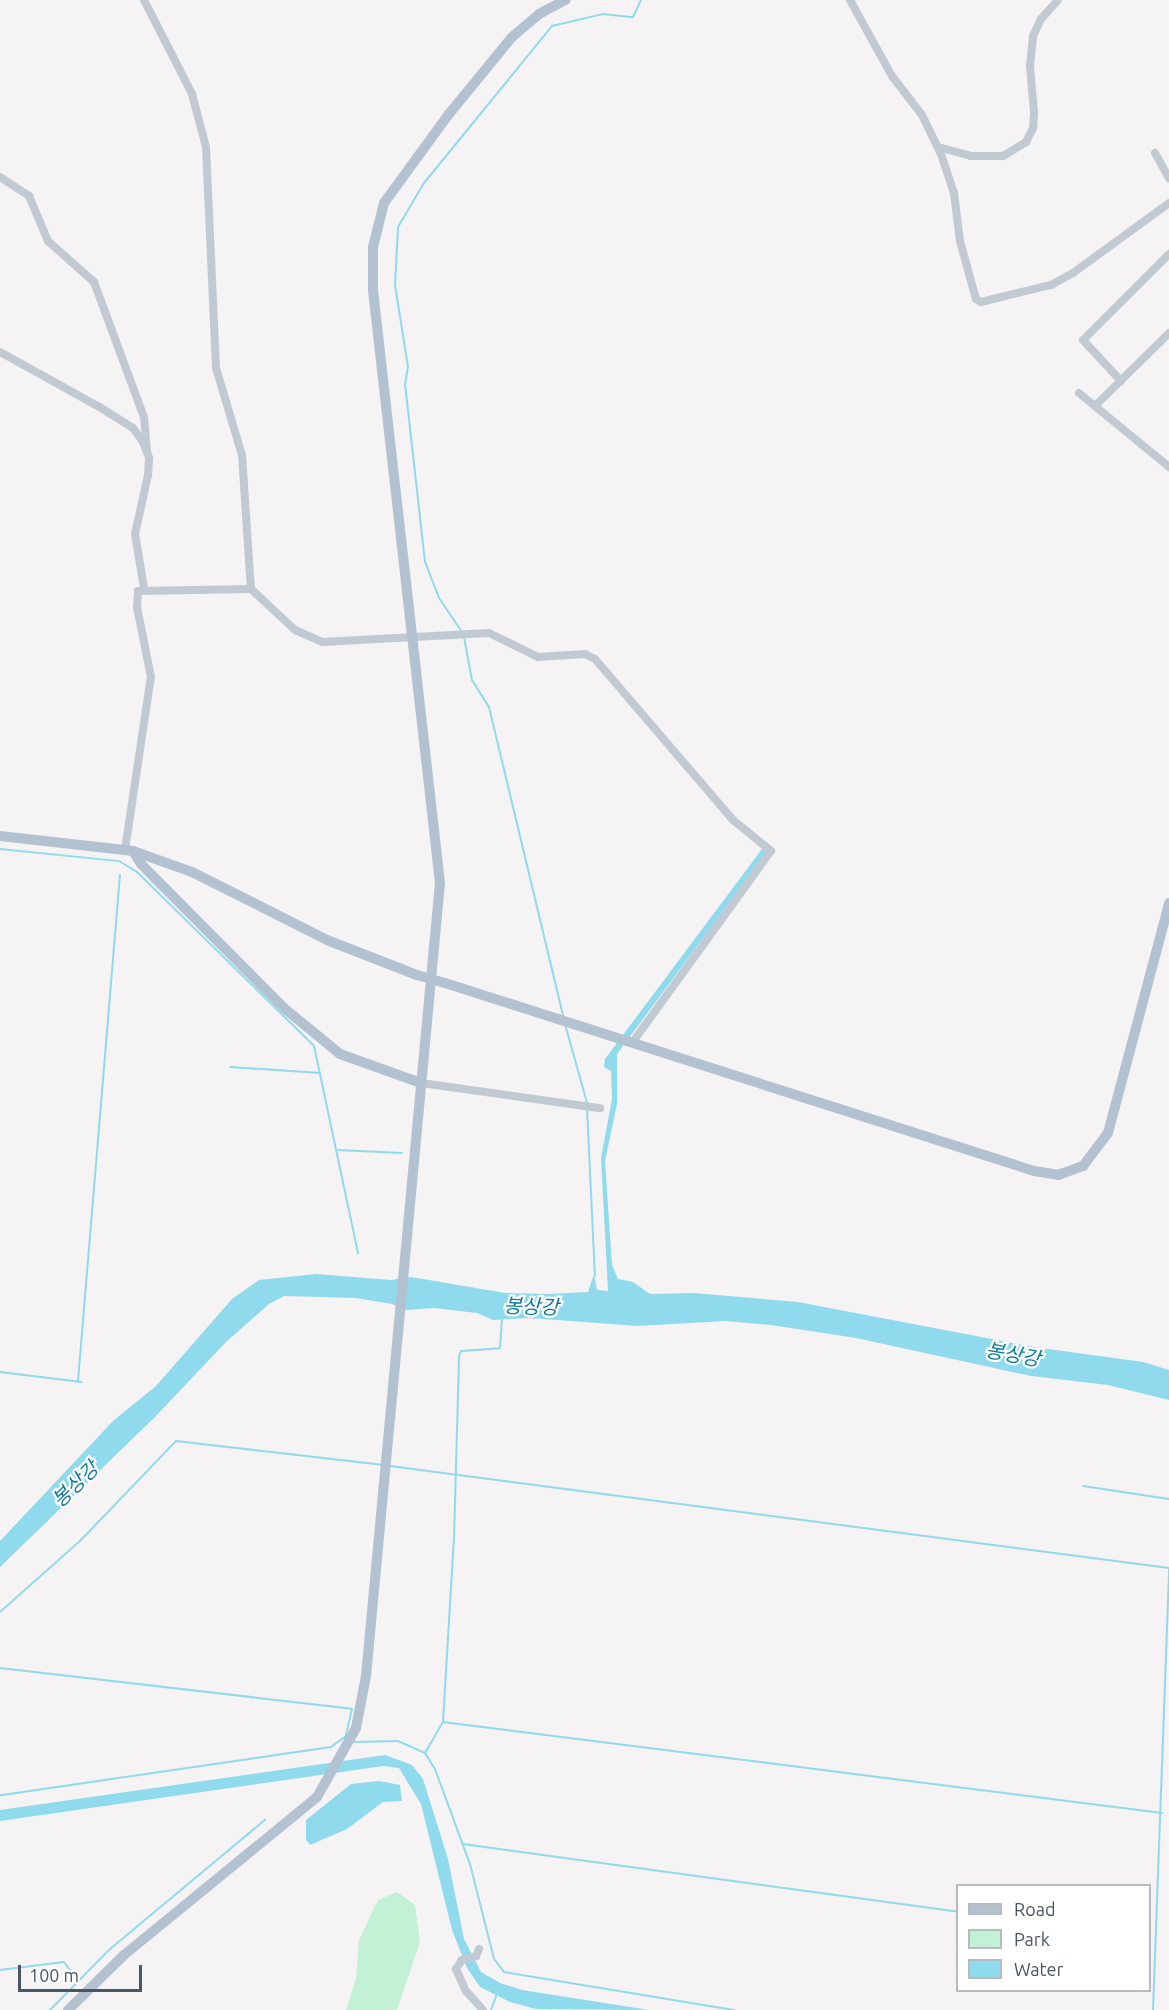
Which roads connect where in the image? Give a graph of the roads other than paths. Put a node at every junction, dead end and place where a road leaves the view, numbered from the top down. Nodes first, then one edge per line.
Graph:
1 (144, 0) edge
2 (565, 0) edge
3 (850, 0) edge
4 (1058, 0) edge
5 (938, 147) junction
6 (1155, 153) dead end
7 (960, 154) junction
8 (945, 165) junction
9 (0, 177) edge
10 (1169, 178) edge
11 (1169, 203) edge
12 (1169, 254) edge
13 (1169, 333) edge
14 (0, 352) edge
15 (1121, 381) junction
16 (1080, 393) dead end
17 (1095, 406) junction
18 (147, 452) junction
19 (1169, 467) edge
20 (144, 588) junction
21 (251, 589) junction
22 (411, 636) junction
23 (0, 836) edge
24 (129, 850) junction
25 (1169, 903) edge
26 (630, 1042) junction
27 (421, 1074) junction
28 (600, 1108) dead end
29 (477, 1952) dead end
30 (68, 2010) edge
31 (483, 2010) edge

1 - 21 street
2 - 22 main road
3 - 5 street
4 - 7 street
5 - 7 street
5 - 8 street
6 - 10 street
7 - 8 street
8 - 11 street
9 - 18 street
12 - 15 street
13 - 15 street
14 - 18 street
15 - 17 street
16 - 17 street
17 - 19 street
18 - 20 street
20 - 21 street
20 - 24 street
21 - 22 street
22 - 26 street
22 - 27 main road
23 - 24 main road
24 - 26 main road, bridge
24 - 27 main road
25 - 26 main road
27 - 28 street
27 - 30 main road
29 - 31 street

